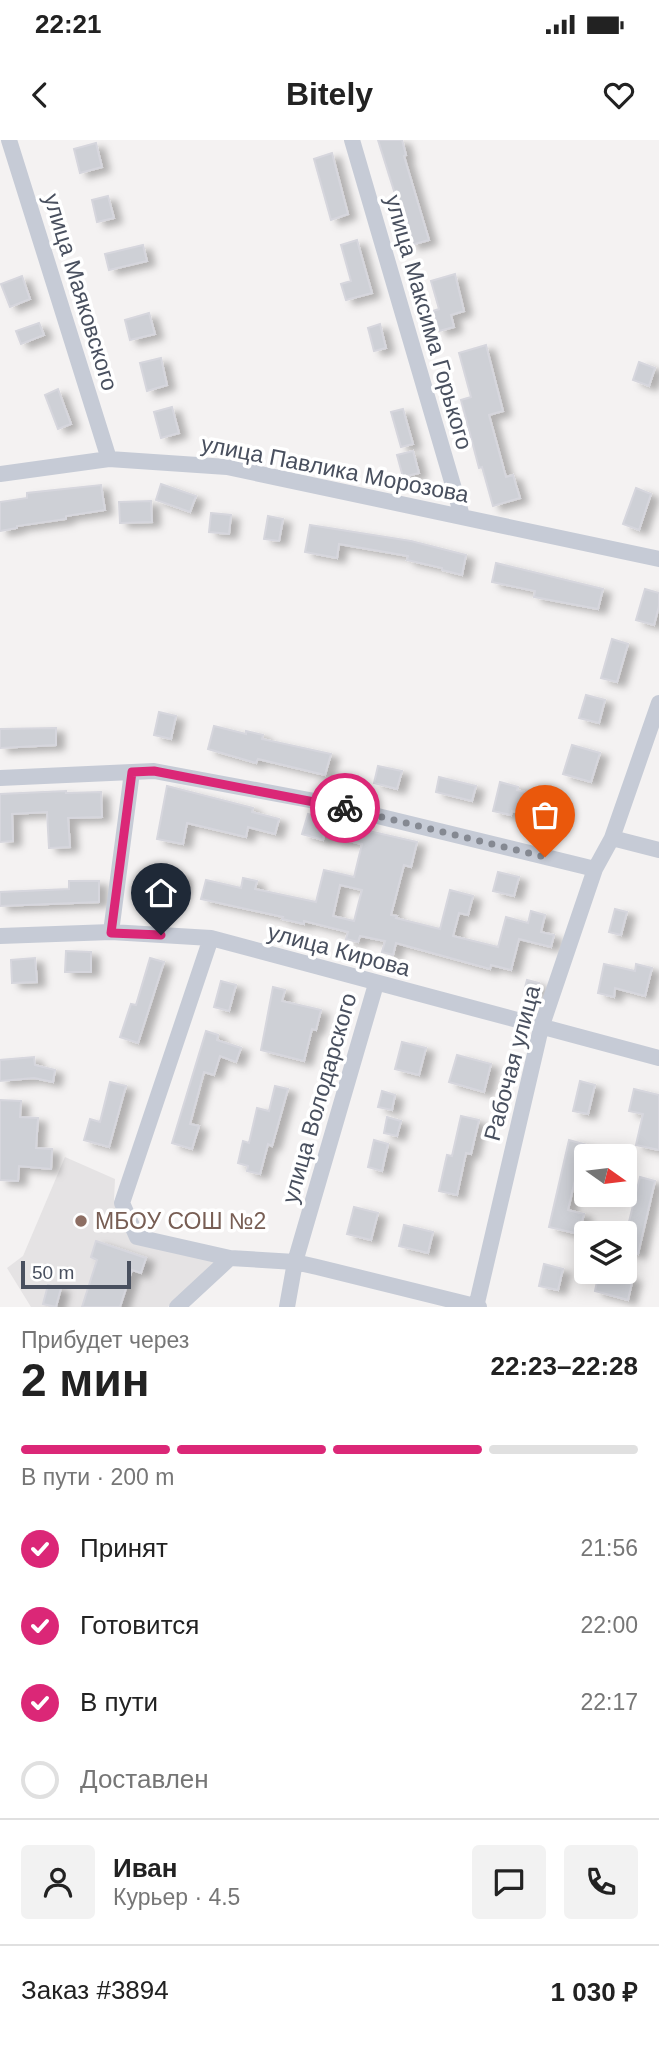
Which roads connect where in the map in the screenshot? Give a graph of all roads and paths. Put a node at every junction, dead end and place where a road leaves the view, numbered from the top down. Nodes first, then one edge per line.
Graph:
1 (9, 140) edge
2 (352, 140) edge
3 (109, 458) junction
4 (0, 474) edge
5 (462, 516) junction
6 (659, 559) edge
7 (659, 703) edge
8 (132, 772) junction
9 (0, 778) edge
10 (612, 838) junction
11 (659, 850) edge
12 (595, 869) junction
13 (111, 933) junction
14 (0, 936) edge
15 (211, 938) junction
16 (376, 984) junction
17 (541, 1028) junction
18 (659, 1058) edge
19 (230, 1258) junction
20 (295, 1262) junction
21 (177, 1307) edge
22 (287, 1307) edge
23 (477, 1307) edge

1 - 3 street, улица Маяковского
2 - 5 street, улица Максима Горького
3 - 4 street, улица Павлика Морозова
3 - 5 street, улица Павлика Морозова
5 - 6 street, улица Павлика Морозова
7 - 10 street, Рабочая улица
8 - 9 street
8 - 12 street
8 - 13 street
10 - 11 street
10 - 12 street, Рабочая улица
12 - 17 street, Рабочая улица
13 - 14 street, улица Кирова
13 - 15 street, улица Кирова
15 - 16 street, улица Кирова
15 - 19 street
16 - 17 street, улица Кирова
16 - 20 street, улица Володарского
17 - 18 street, улица Кирова
17 - 23 street, Рабочая улица
19 - 20 street
19 - 21 street
20 - 22 street, улица Володарского
20 - 23 street

